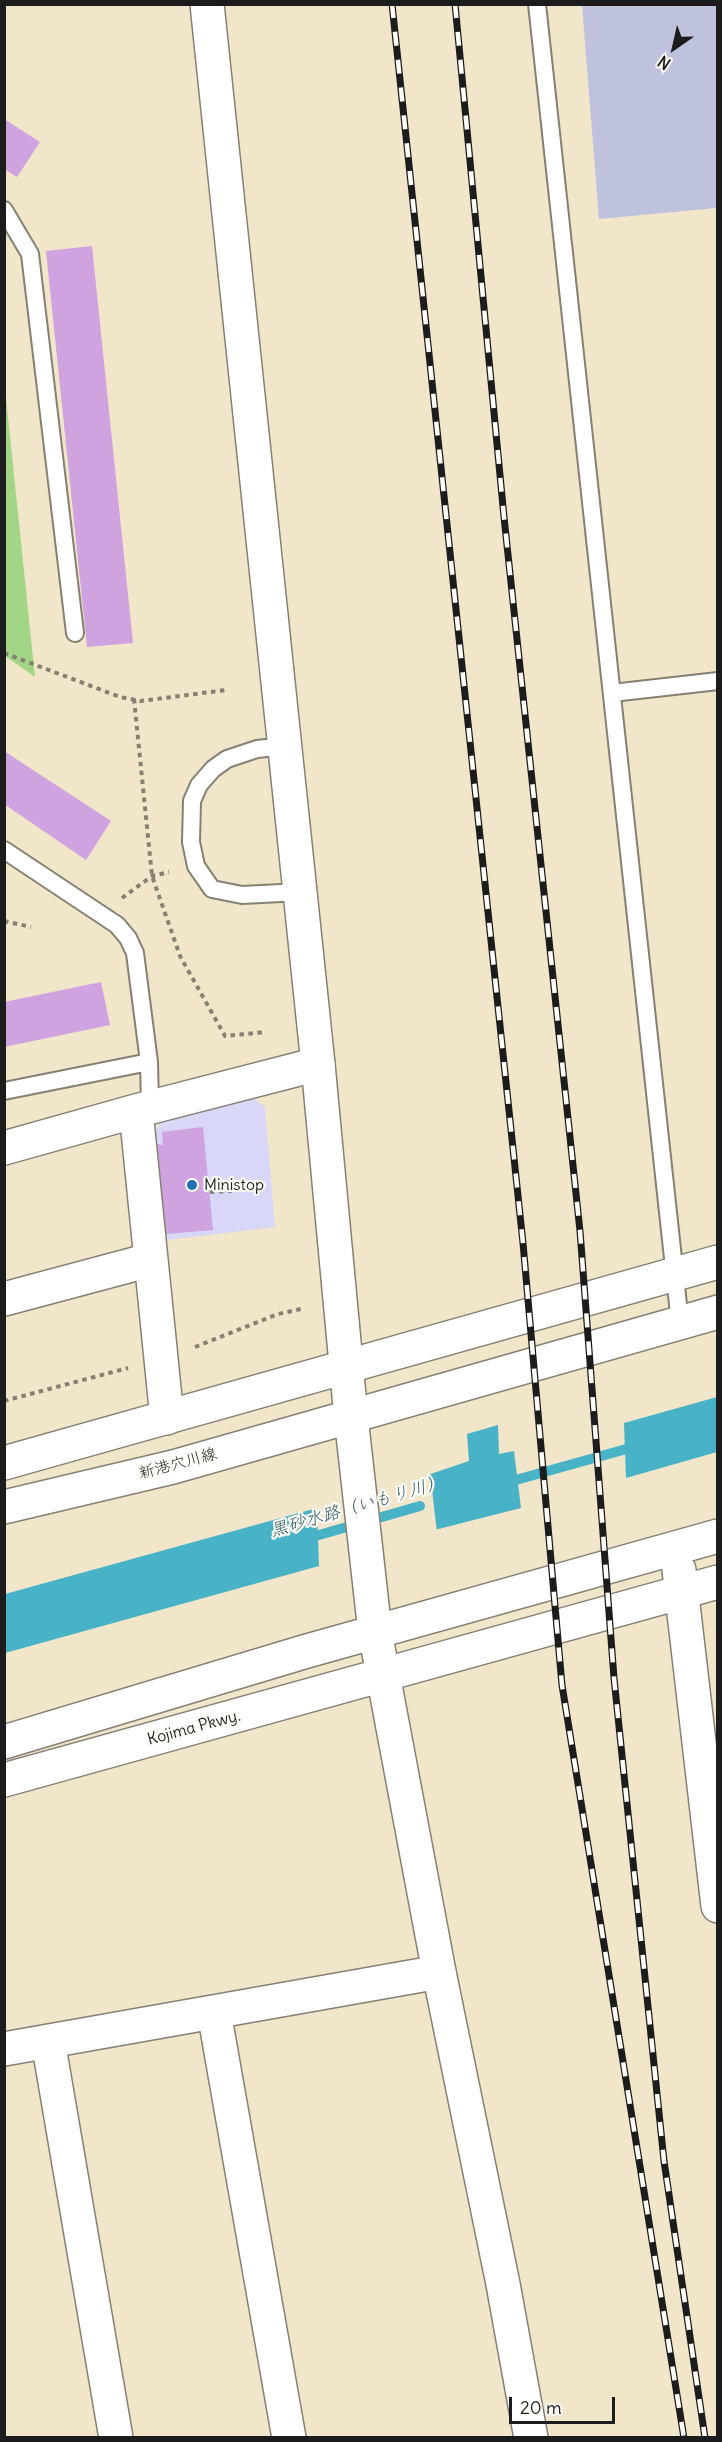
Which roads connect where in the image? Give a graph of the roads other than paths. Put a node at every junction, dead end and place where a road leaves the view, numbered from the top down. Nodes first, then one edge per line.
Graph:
1 (207, 4) edge
2 (537, 4) edge
3 (4, 210) edge
4 (75, 633) dead end
5 (717, 681) edge
6 (612, 693) junction
7 (285, 746) junction
8 (4, 850) edge
9 (301, 892) junction
10 (149, 1062) junction
11 (318, 1064) junction
12 (4, 1091) edge
13 (143, 1109) junction
14 (4, 1148) edge
15 (150, 1260) junction
16 (717, 1262) edge
17 (675, 1274) junction
18 (4, 1299) edge
19 (717, 1312) edge
20 (680, 1323) junction
21 (346, 1367) junction
22 (351, 1416) junction
23 (167, 1418) junction
24 (4, 1463) edge
25 (4, 1507) edge
26 (717, 1536) edge
27 (676, 1548) junction
28 (717, 1582) edge
29 (681, 1593) junction
30 (375, 1632) junction
31 (384, 1676) junction
32 (4, 1742) edge
33 (4, 1780) edge
34 (711, 1801) edge
35 (717, 1906) edge
36 (439, 1972) junction
37 (214, 2012) junction
38 (48, 2041) junction
39 (4, 2049) edge
40 (116, 2438) edge
41 (289, 2438) edge
42 (531, 2438) edge

1 - 7 street
2 - 6 lane
3 - 4 lane
5 - 6 lane
6 - 17 lane
7 - 9 street
7 - 9 lane
8 - 10 lane
9 - 11 street
10 - 12 lane
10 - 13 lane
11 - 13 street
11 - 21 street
13 - 14 street
13 - 15 street
15 - 18 street
15 - 23 street
16 - 17 street
17 - 20 lane
17 - 21 street
19 - 20 street, 新港穴川線
20 - 22 street, 新港穴川線
21 - 22 street
21 - 23 street
22 - 25 street, 新港穴川線
22 - 30 street
23 - 24 street
26 - 27 street
27 - 29 street
27 - 30 street
28 - 29 street, Kojima Pkwy.
29 - 31 street, Kojima Pkwy.
29 - 34 street
30 - 31 street
30 - 32 street
31 - 33 street, Kojima Pkwy.
31 - 36 street
34 - 35 street
36 - 37 street
36 - 42 street
37 - 38 street
37 - 41 street
38 - 39 street
38 - 40 street

